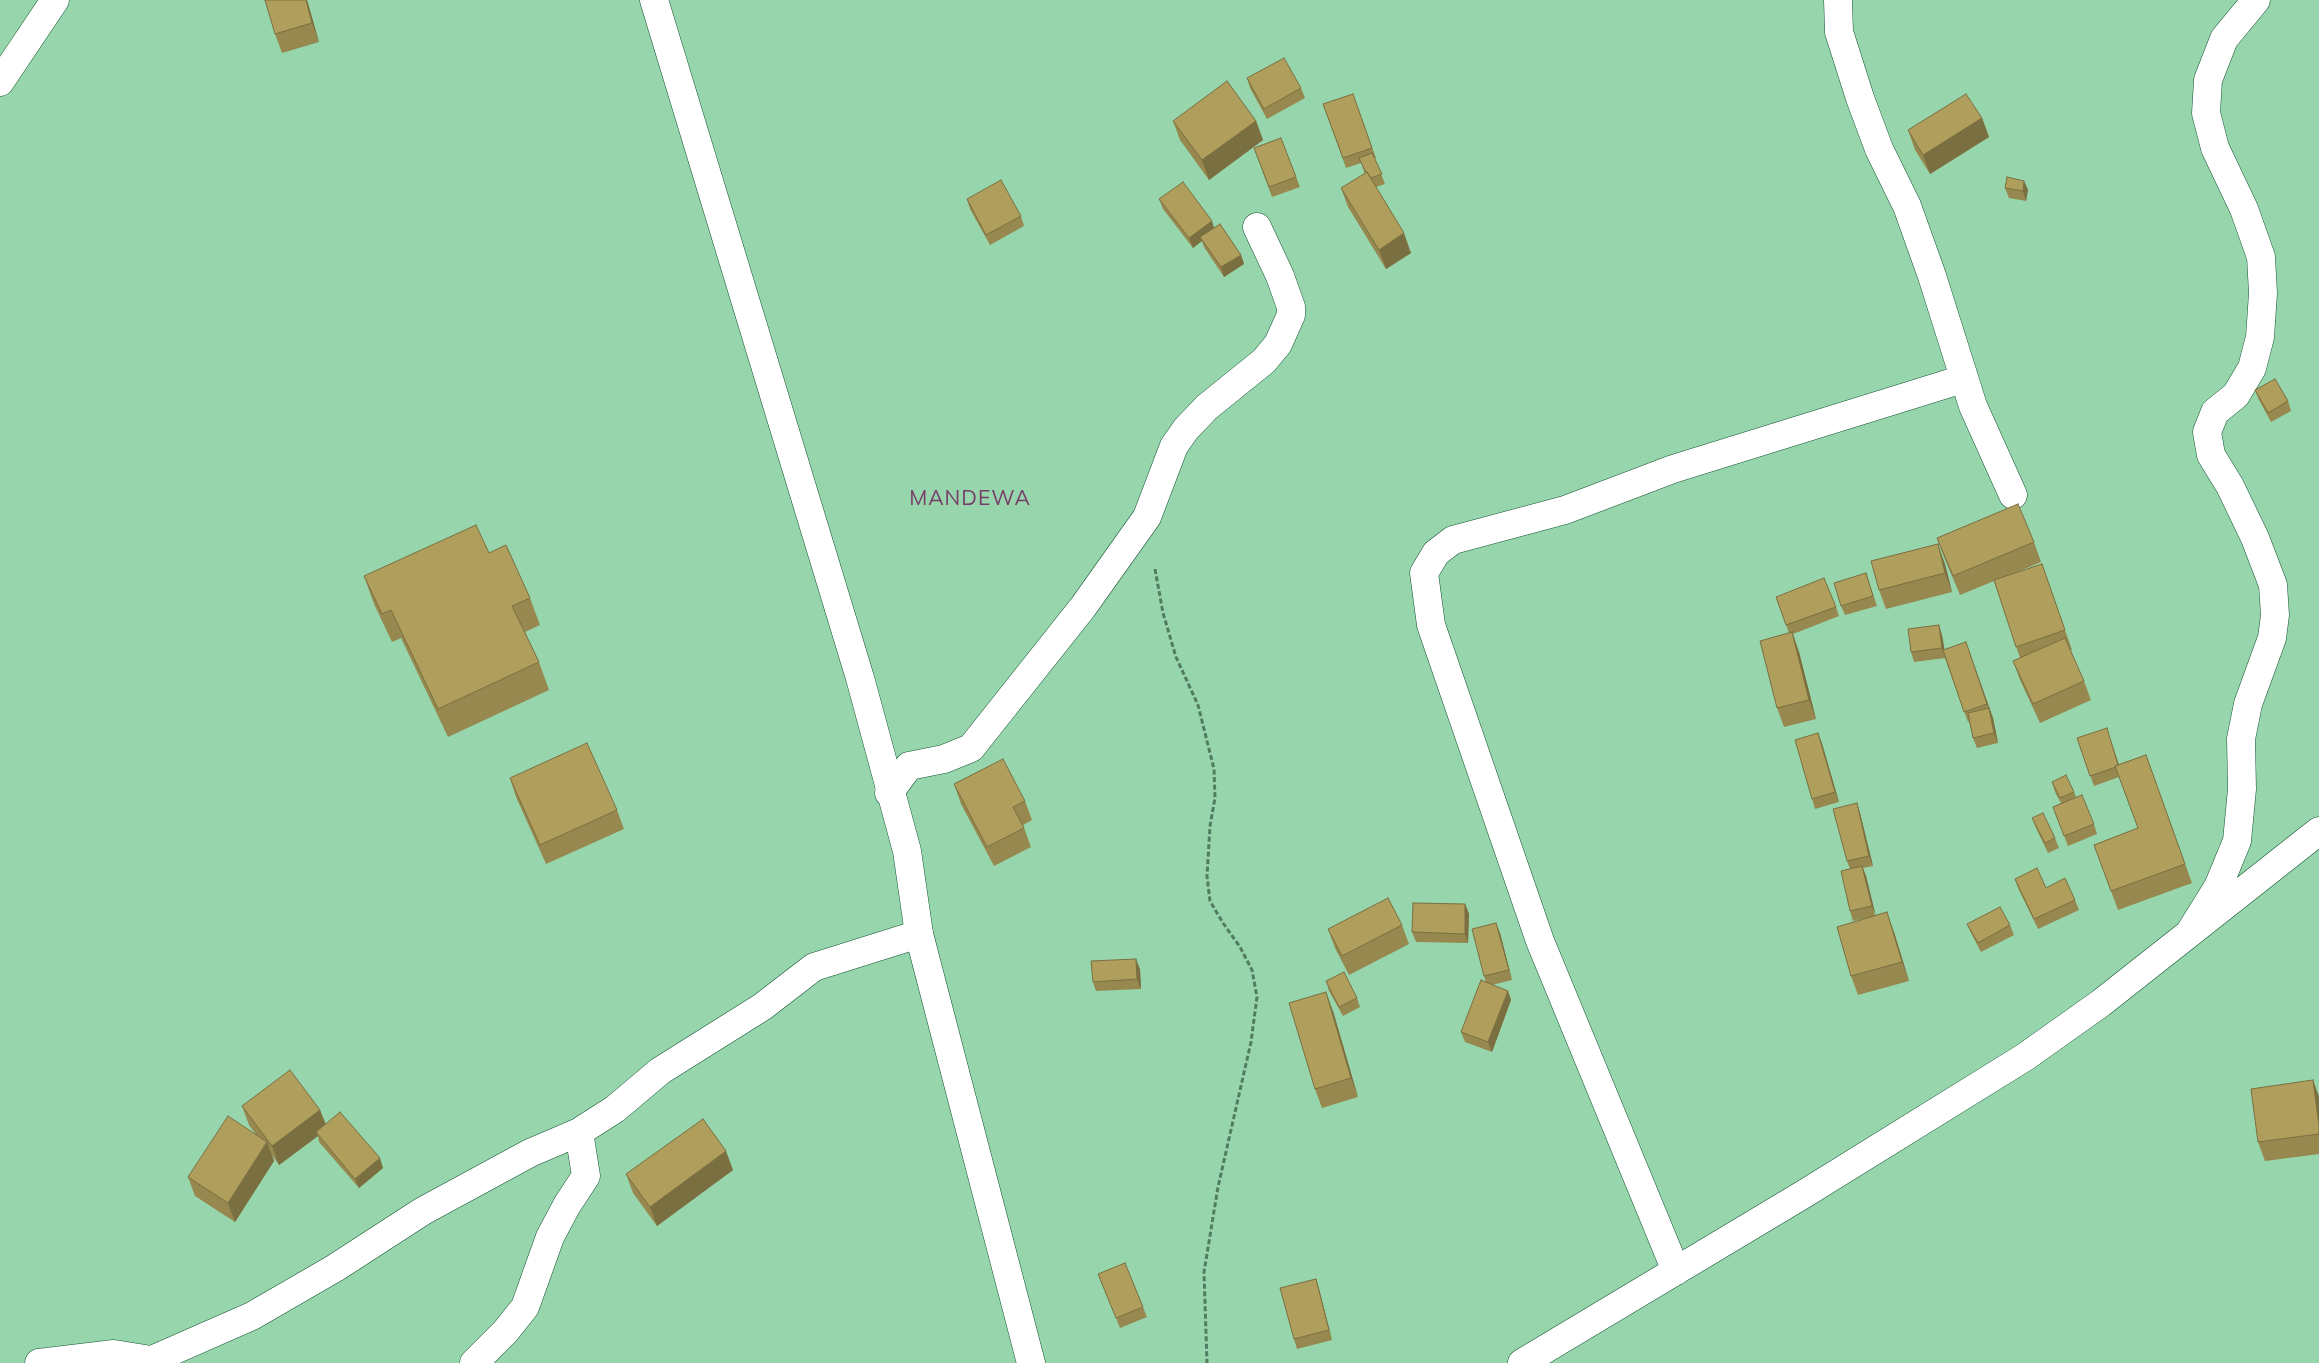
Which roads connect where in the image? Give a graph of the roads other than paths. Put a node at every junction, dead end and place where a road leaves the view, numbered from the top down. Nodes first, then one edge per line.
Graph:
1 (55, 0) edge
2 (1838, 0) edge
3 (2256, 0) edge
4 (656, 1) edge
5 (0, 82) edge
6 (1256, 227) dead end
7 (1963, 379) junction
8 (2013, 495) dead end
9 (889, 794) junction
10 (2319, 831) edge
11 (2190, 932) junction
12 (919, 934) junction
13 (579, 1132) junction
14 (1676, 1271) junction
15 (148, 1362) edge
16 (39, 1363) edge
17 (474, 1363) edge
18 (1031, 1363) edge
19 (1522, 1363) edge

1 - 5 street
2 - 7 street
3 - 11 street
4 - 9 street
6 - 9 street
7 - 8 street
7 - 14 street
9 - 12 street
10 - 11 street
11 - 14 street
12 - 13 street
12 - 18 street
13 - 15 street
13 - 17 street
14 - 19 street
15 - 16 street

